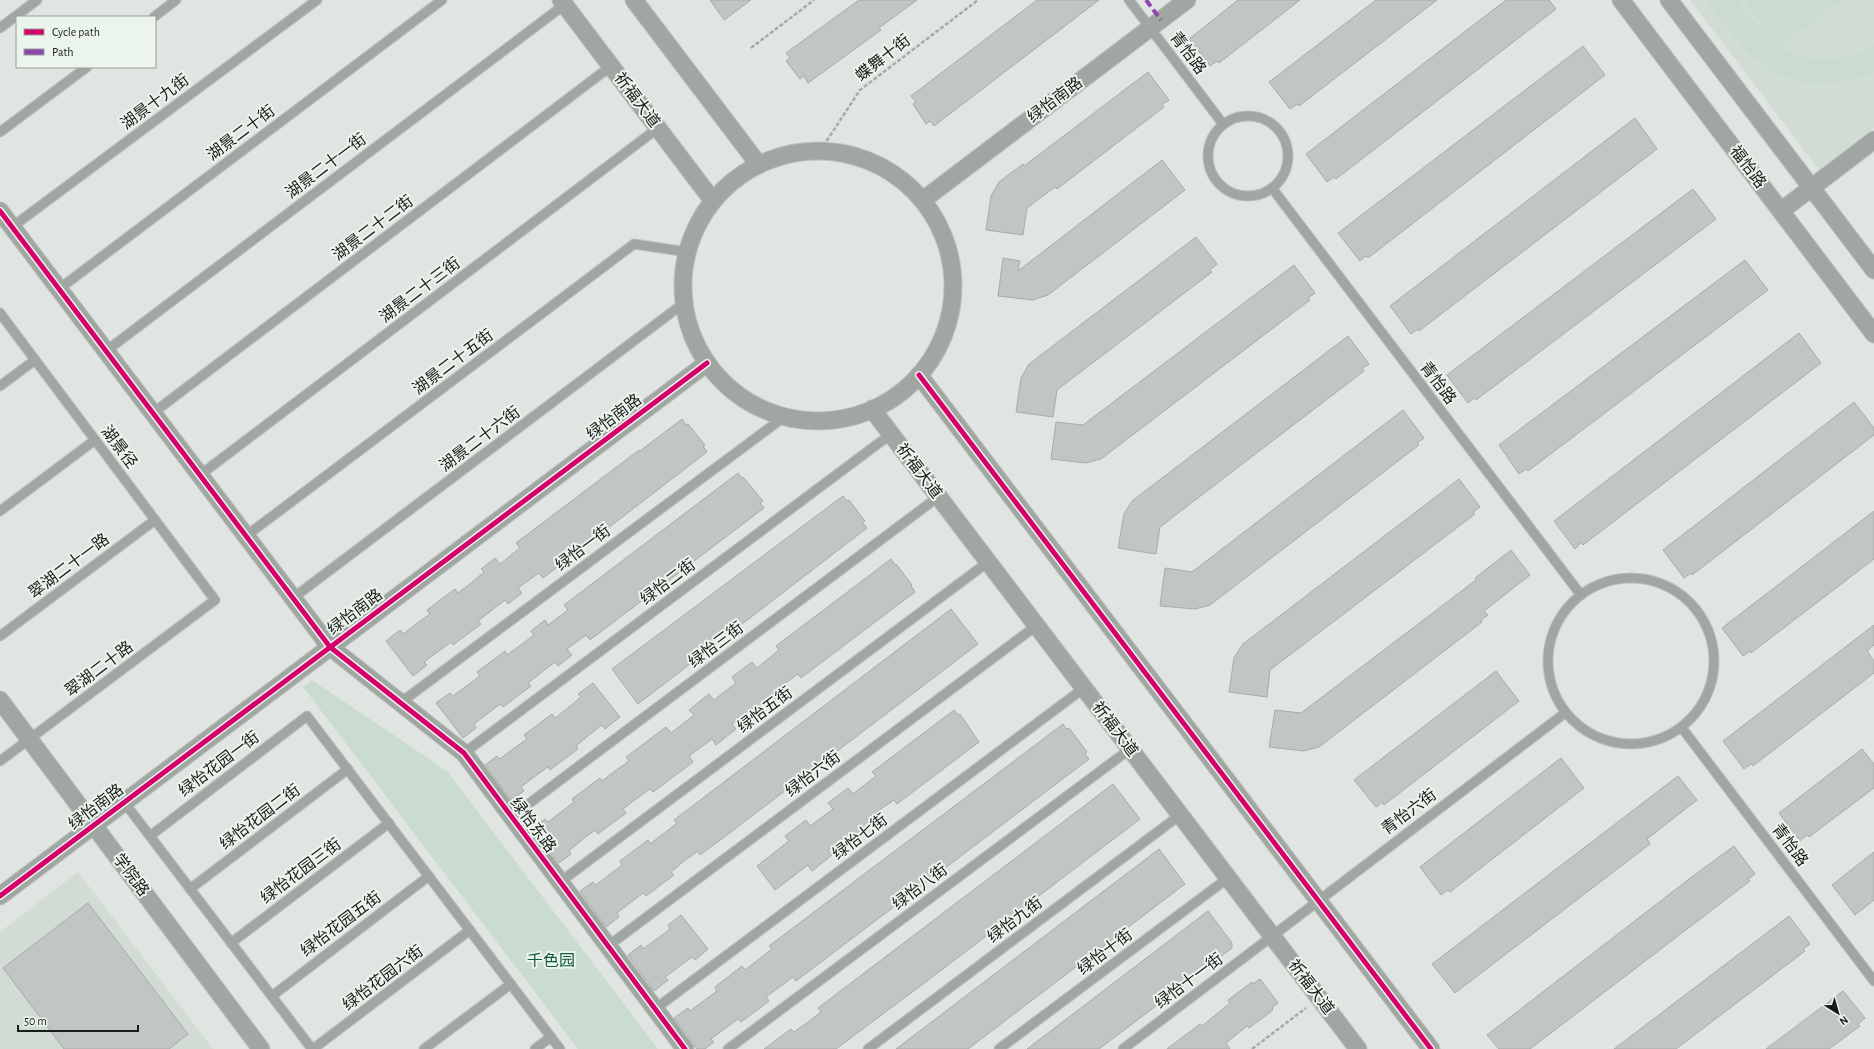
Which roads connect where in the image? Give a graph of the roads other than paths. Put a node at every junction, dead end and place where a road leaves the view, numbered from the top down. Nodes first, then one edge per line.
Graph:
1 (37, 0) edge
2 (176, 0) edge
3 (317, 0) edge
4 (442, 0) edge
5 (634, 0) edge
6 (1129, 0) edge
7 (1187, 0) edge
8 (1621, 0) edge
9 (1669, 0) edge
10 (563, 2) edge
11 (155, 16) edge
12 (0, 28) edge
13 (1150, 28) junction
14 (611, 66) junction
15 (86, 68) edge
16 (1223, 124) junction
17 (658, 128) junction
18 (0, 132) edge
19 (1874, 140) edge
20 (758, 164) junction
21 (1811, 187) junction
22 (1272, 188) junction
23 (713, 200) junction
24 (923, 200) junction
25 (1781, 210) junction
26 (0, 211) edge
27 (12, 227) junction
28 (687, 252) junction
29 (1874, 270) edge
30 (59, 289) junction
31 (684, 303) junction
32 (0, 313) edge
33 (1874, 334) edge
34 (106, 351) junction
35 (35, 360) junction
36 (706, 363) junction
37 (919, 375) junction
38 (0, 386) edge
39 (872, 409) junction
40 (153, 413) junction
41 (784, 416) junction
42 (891, 434) junction
43 (95, 440) junction
44 (200, 475) junction
45 (938, 497) junction
46 (0, 511) edge
47 (155, 520) junction
48 (246, 536) junction
49 (988, 562) junction
50 (1581, 595) junction
51 (293, 598) junction
52 (215, 600) joint
53 (1036, 626) junction
54 (0, 636) edge
55 (330, 647) junction
56 (1084, 688) junction
57 (0, 700) edge
58 (400, 703) junction
59 (1565, 713) junction
60 (1682, 728) junction
61 (29, 739) junction
62 (1130, 749) junction
63 (464, 753) junction
64 (0, 761) edge
65 (348, 770) junction
66 (124, 802) junction
67 (1180, 815) junction
68 (511, 816) junction
69 (389, 823) junction
70 (94, 826) junction
71 (150, 836) junction
72 (429, 876) junction
73 (1228, 878) junction
74 (560, 882) junction
75 (190, 889) junction
76 (0, 896) edge
77 (1318, 900) junction
78 (470, 930) junction
79 (1273, 937) junction
80 (231, 943) junction
81 (608, 946) junction
82 (1874, 981) edge
83 (511, 984) junction
84 (272, 996) junction
85 (655, 1009) junction
86 (551, 1037) junction
87 (261, 1049) edge
88 (312, 1049) edge
89 (424, 1049) edge
90 (535, 1049) edge
91 (560, 1049) edge
92 (685, 1049) edge
93 (728, 1049) edge
94 (868, 1049) edge
95 (999, 1049) edge
96 (1123, 1049) edge
97 (1358, 1049) edge
98 (1430, 1049) edge

1 - 12 lane
2 - 11 lane
3 - 27 lane, 湖景十九街
4 - 30 lane, 湖景二十街
5 - 20 street
6 - 13 lane, 青怡路
7 - 13 street, 绿怡南路
8 - 25 street, 福怡路
9 - 21 street
10 - 14 street, 祈福大道
10 - 34 lane, 湖景二十一街
13 - 16 lane, 青怡路
13 - 24 street, 绿怡南路
14 - 17 street, 祈福大道
14 - 40 lane, 湖景二十二街
15 - 18 lane
16 - 22 lane
16 - 22 lane
17 - 23 street, 祈福大道
17 - 44 lane, 湖景二十三街
19 - 21 street
20 - 23 street
20 - 24 street
21 - 25 street
21 - 29 street
22 - 50 lane, 青怡路
23 - 28 street
24 - 37 street
25 - 33 street, 福怡路
26 - 27 street, 绿怡东路
27 - 30 street, 绿怡东路
28 - 31 street
28 - 48 lane, 湖景二十五街
30 - 34 street, 绿怡东路
31 - 36 street
31 - 51 lane, 湖景二十六街
32 - 35 lane, 湖景径
34 - 40 street, 绿怡东路
35 - 38 lane
35 - 43 lane, 湖景径
36 - 41 street
36 - 55 street, 绿怡南路
37 - 39 street
37 - 77 street
39 - 41 street
39 - 42 street, 祈福大道
40 - 44 street, 绿怡东路
41 - 58 lane, 绿怡一街
42 - 45 street, 祈福大道
42 - 63 lane, 绿怡二街
43 - 46 lane
43 - 47 lane, 湖景径
44 - 48 street, 绿怡东路
45 - 49 street, 祈福大道
45 - 68 lane, 绿怡三街
47 - 52 lane, 湖景径
47 - 54 lane, 翠湖二十一路
48 - 51 street, 绿怡东路
49 - 53 street, 祈福大道
49 - 74 lane, 绿怡五街
50 - 59 lane
50 - 60 lane
51 - 55 street, 绿怡东路
52 - 61 lane, 翠湖二十路
53 - 56 street, 祈福大道
53 - 81 lane, 绿怡六街
55 - 58 street, 绿怡东路
55 - 66 street, 绿怡南路
56 - 62 street, 祈福大道
56 - 85 lane, 绿怡七街
57 - 61 street, 学院路
58 - 63 street, 绿怡东路
59 - 60 lane
59 - 77 lane, 青怡六街
60 - 82 lane, 青怡路
61 - 64 lane, 翠湖二十路
61 - 70 street, 学院路
62 - 67 street, 祈福大道
62 - 93 lane, 绿怡八街
63 - 68 street, 绿怡东路
65 - 69 lane
65 - 71 lane, 绿怡花园一街
65 - 75 lane, 绿怡花园二街
66 - 70 street, 绿怡南路
66 - 71 lane
67 - 73 street, 祈福大道
67 - 94 lane, 绿怡九街
68 - 74 street, 绿怡东路
69 - 72 lane
69 - 80 lane, 绿怡花园三街
70 - 76 street, 绿怡南路
70 - 87 street, 学院路
71 - 75 lane
72 - 78 lane
72 - 84 lane, 绿怡花园五街
73 - 79 street, 祈福大道
73 - 95 lane, 绿怡十街
74 - 81 street, 绿怡东路
75 - 80 lane
77 - 79 lane, 青怡六街
77 - 98 street
78 - 83 lane
78 - 88 lane, 绿怡花园六街
79 - 96 lane, 绿怡十一街
79 - 97 street, 祈福大道
80 - 84 lane
81 - 85 street, 绿怡东路
83 - 86 lane
83 - 89 lane
84 - 88 lane
85 - 92 street, 绿怡东路
86 - 90 lane
86 - 91 lane

